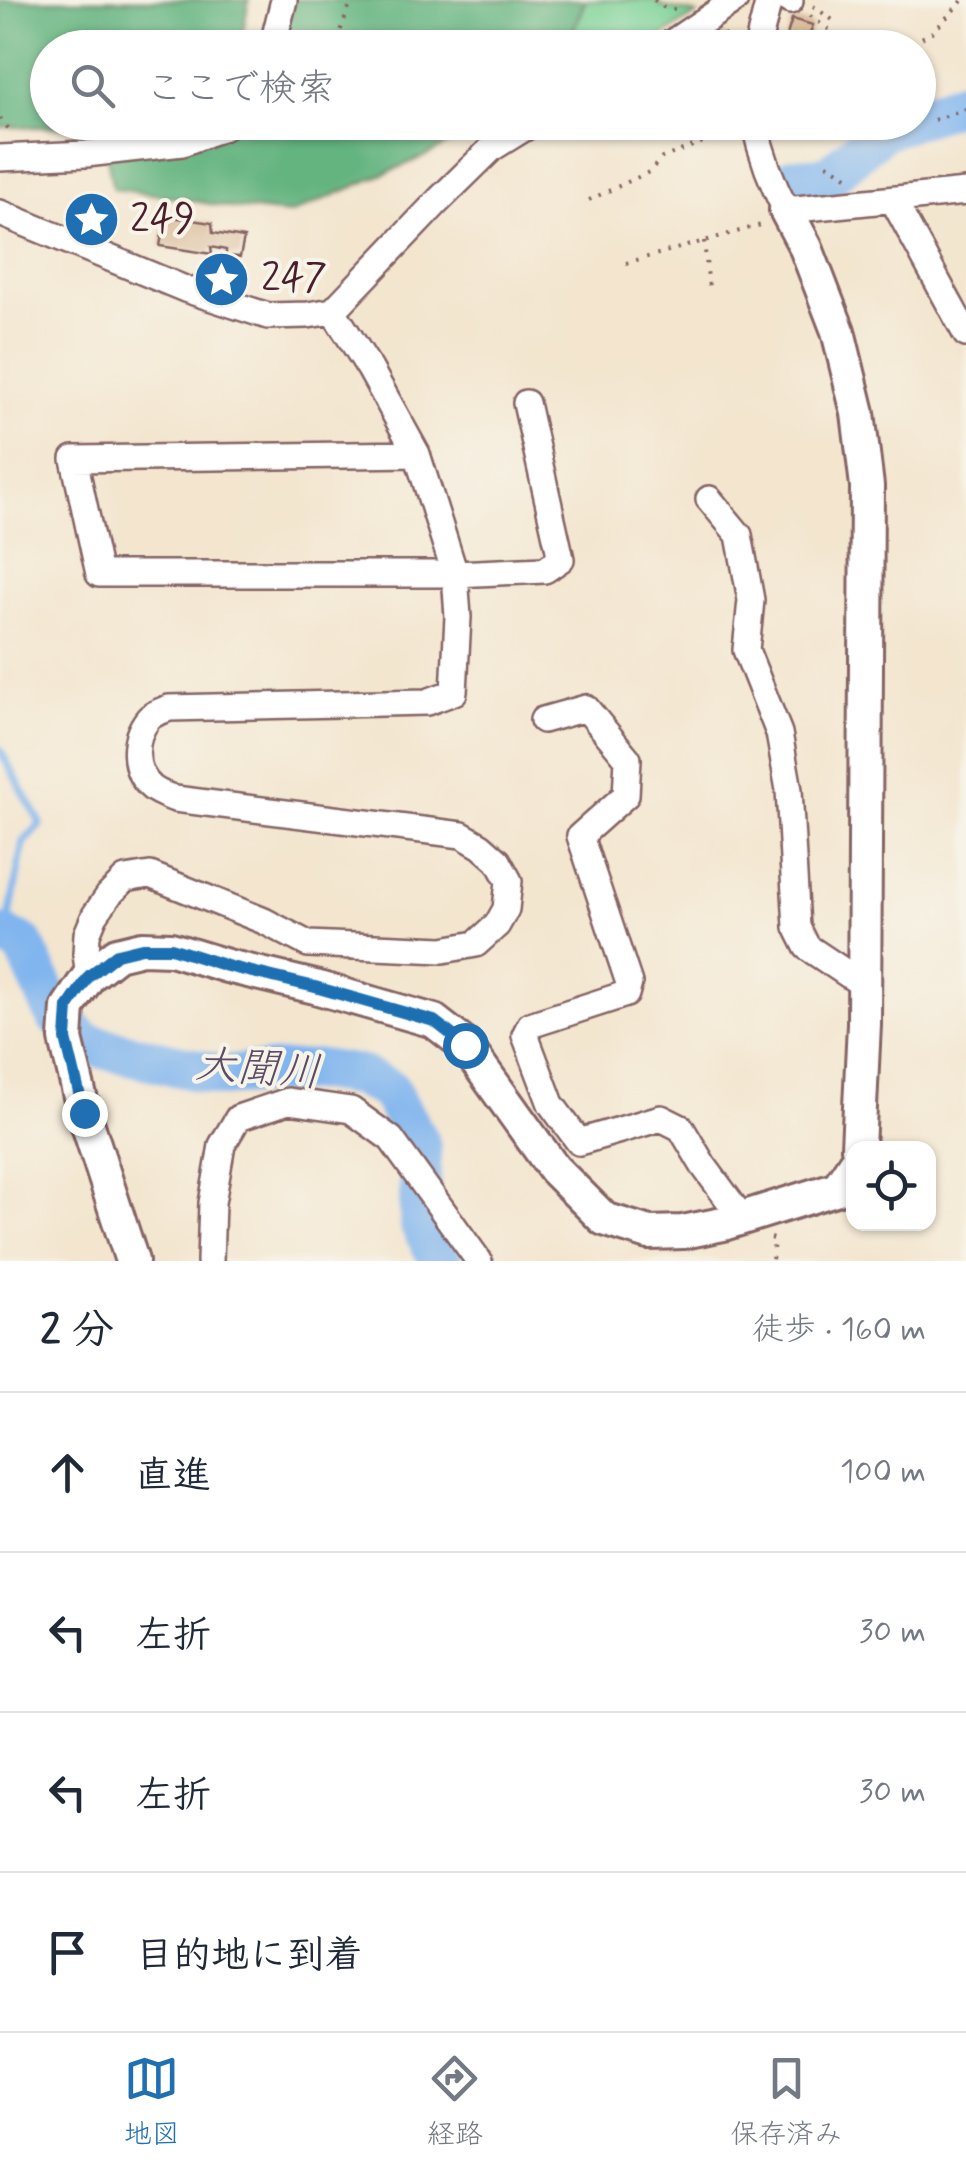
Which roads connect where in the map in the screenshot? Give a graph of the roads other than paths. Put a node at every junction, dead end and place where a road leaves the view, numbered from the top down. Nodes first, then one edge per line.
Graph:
1 (284, 0) edge
2 (768, 0) edge
3 (732, 5) edge
4 (276, 30) edge
5 (686, 30) edge
6 (758, 30) edge
7 (187, 140) edge
8 (505, 140) edge
9 (758, 140) edge
10 (0, 158) edge
11 (966, 192) edge
12 (893, 200) junction
13 (786, 210) junction
14 (0, 213) edge
15 (32, 224) junction
16 (0, 230) edge
17 (333, 311) junction
18 (966, 334) edge
19 (526, 403) dead end
20 (418, 454) junction
21 (709, 499) dead end
22 (455, 574) junction
23 (542, 720) dead end
24 (89, 976) junction
25 (864, 985) junction
26 (858, 1141) edge
27 (846, 1176) edge
28 (742, 1218) junction
29 (132, 1261) edge
30 (210, 1261) edge
31 (479, 1261) edge

1 - 4 street
2 - 6 street
3 - 5 street
7 - 10 street
8 - 17 street
9 - 13 street
11 - 12 street
12 - 13 street
12 - 18 street
13 - 25 street
14 - 15 street
15 - 16 street
15 - 17 street
17 - 20 street
19 - 22 street
20 - 22 street
20 - 22 street
21 - 25 street
22 - 24 street
23 - 28 street
24 - 28 street
24 - 29 street
25 - 26 street
27 - 28 street
30 - 31 street

